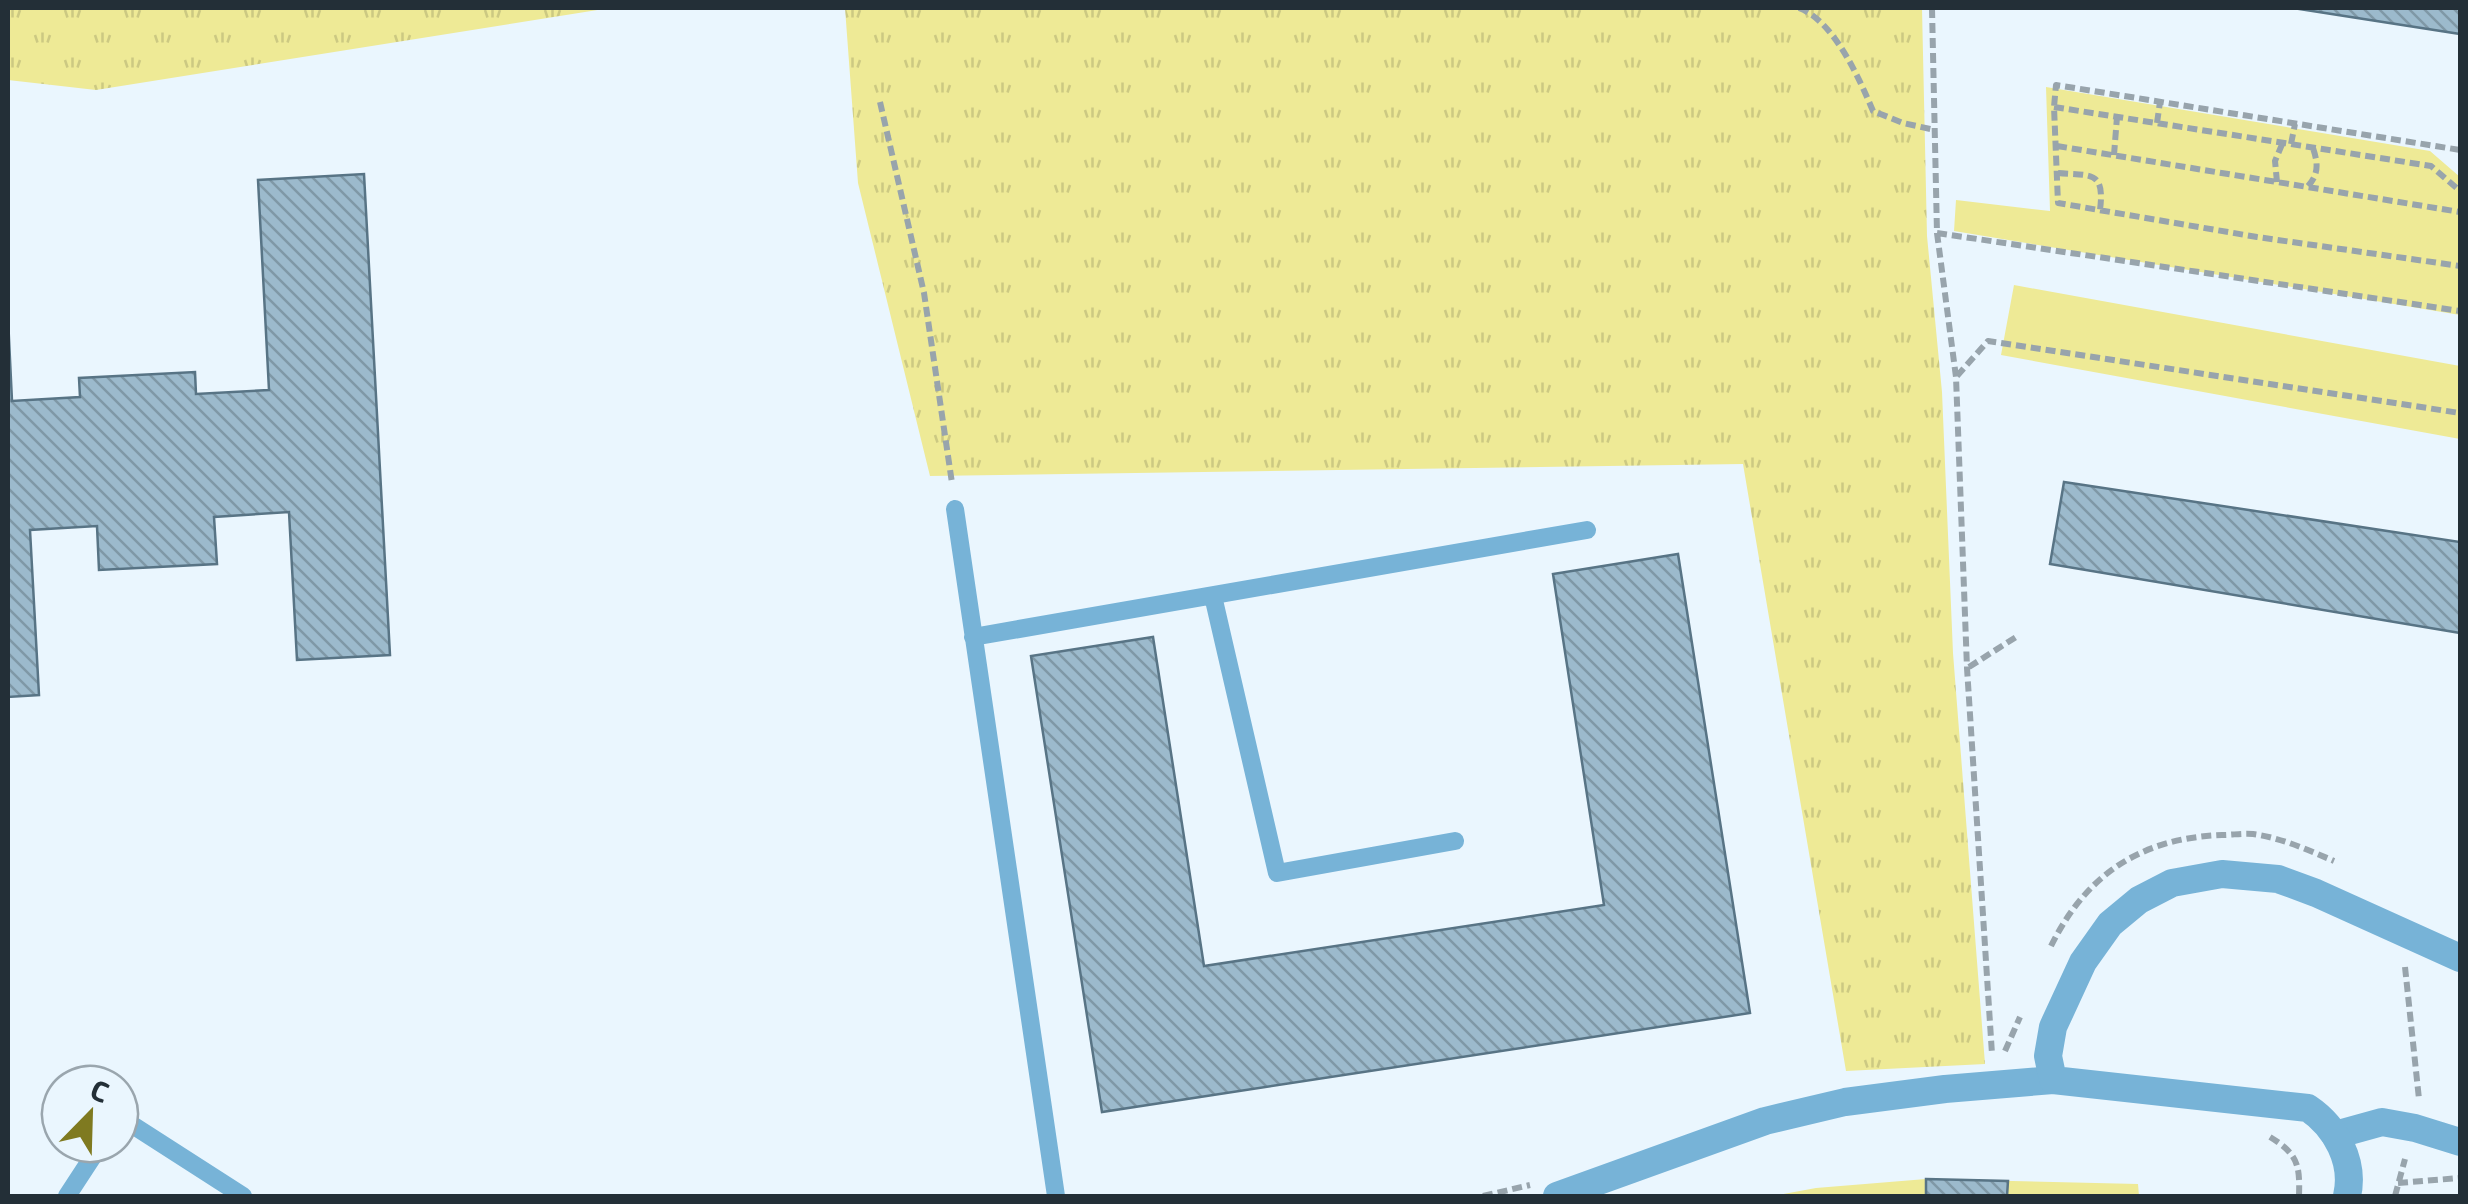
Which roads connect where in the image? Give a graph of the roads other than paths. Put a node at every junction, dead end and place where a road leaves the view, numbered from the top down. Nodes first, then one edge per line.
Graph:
1 (955, 509) road end
2 (1587, 530) dead end
3 (1213, 596) junction
4 (973, 638) junction
5 (1455, 840) dead end
6 (2460, 958) edge
7 (2053, 1080) junction
8 (140, 1131) edge
9 (2335, 1135) junction
10 (2460, 1142) edge
11 (88, 1164) edge
12 (1549, 1192) edge
13 (66, 1196) edge
14 (243, 1196) edge
15 (1056, 1196) edge
16 (2347, 1196) edge

1 - 4 lane
2 - 3 lane
3 - 4 lane
3 - 5 lane
4 - 15 lane
6 - 7 street
7 - 9 street
7 - 12 street
8 - 14 lane
9 - 10 street
9 - 16 street
11 - 13 lane

